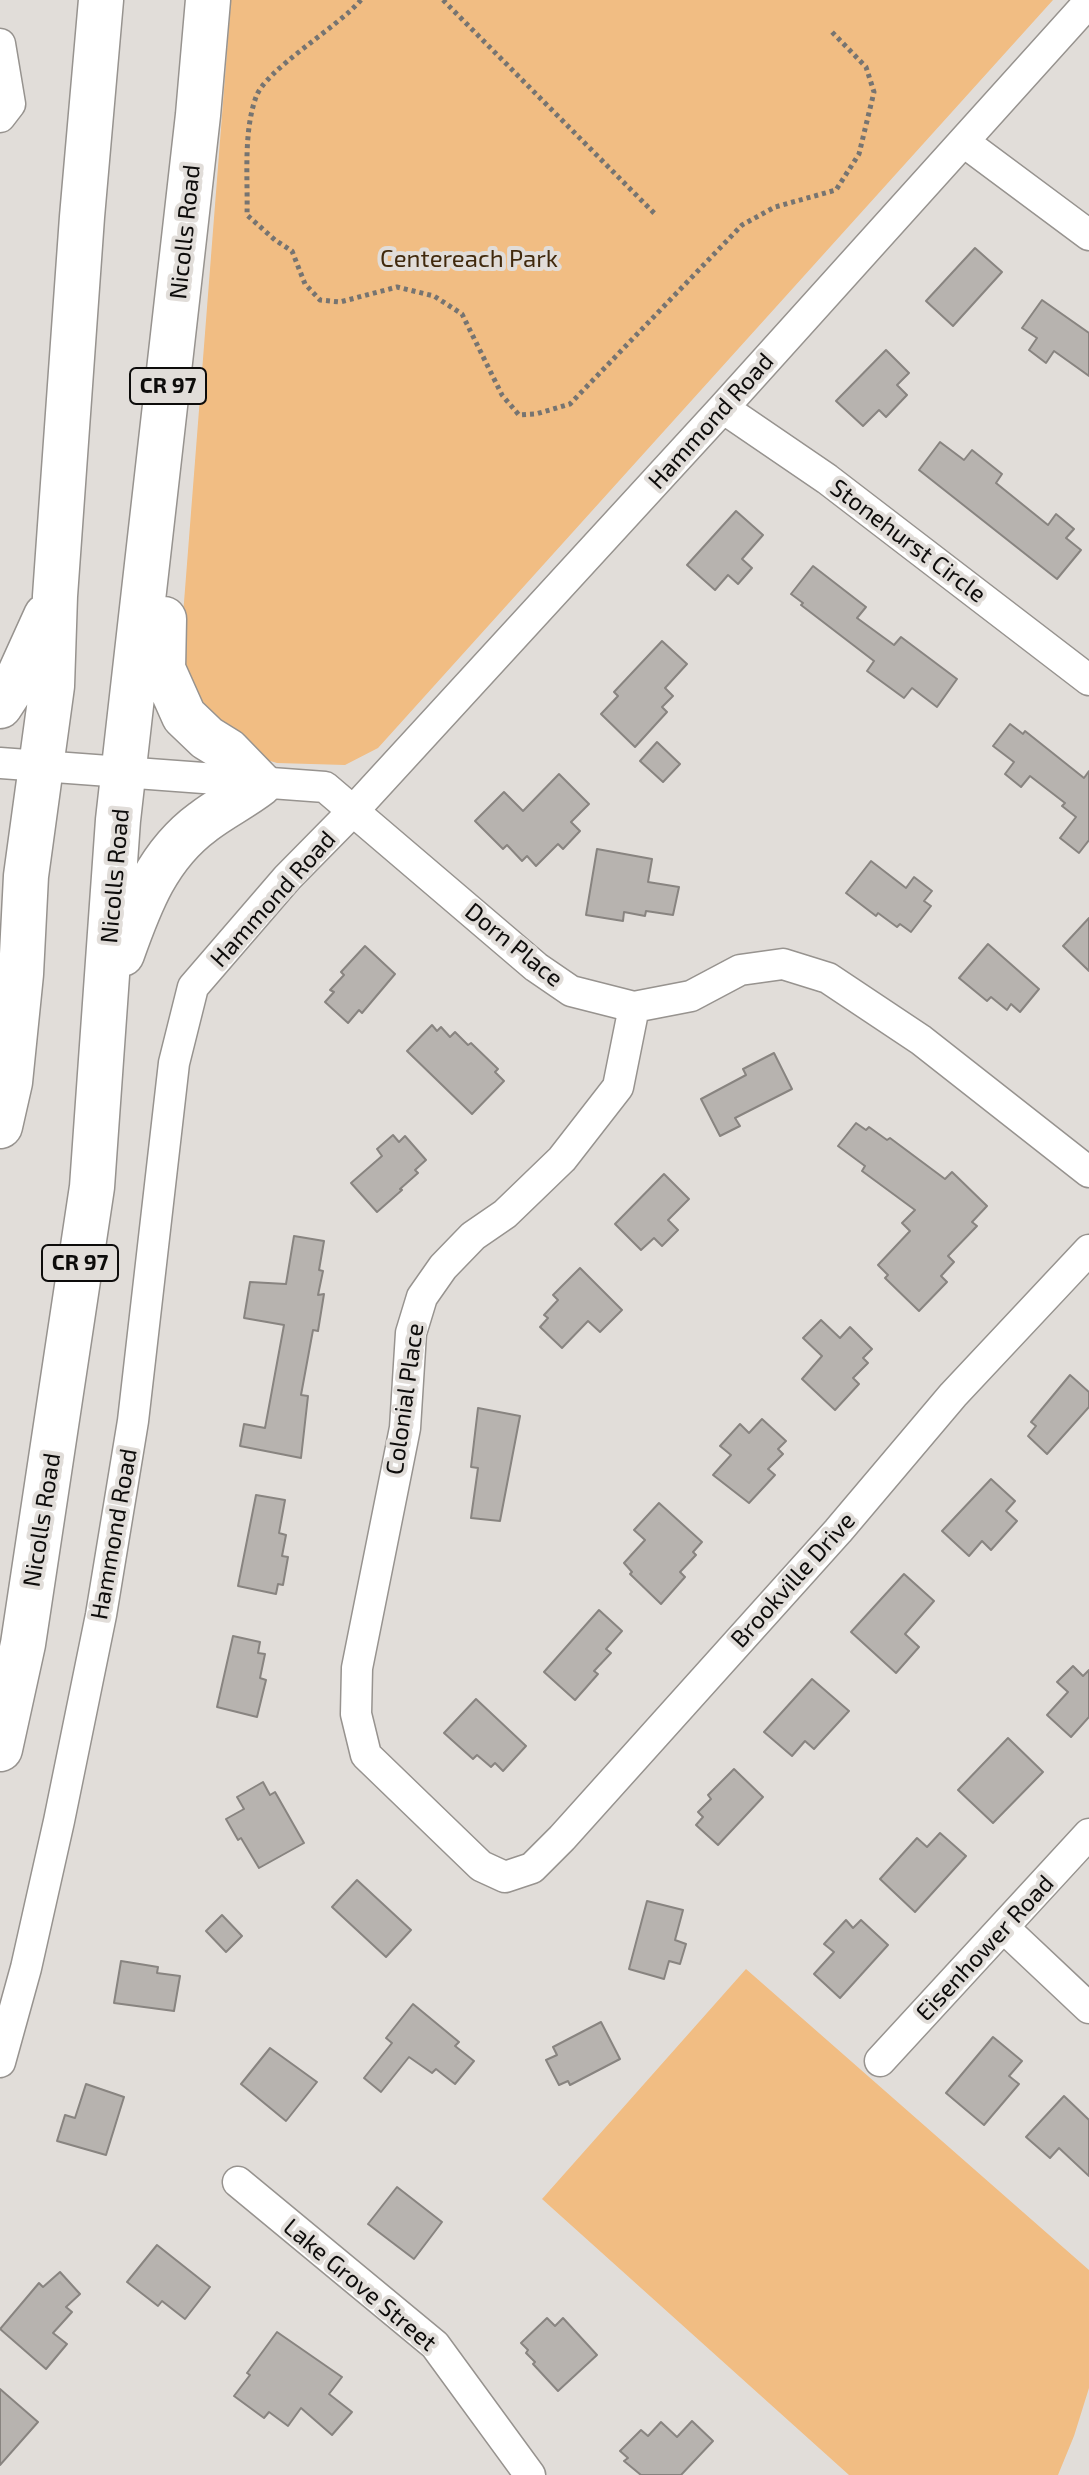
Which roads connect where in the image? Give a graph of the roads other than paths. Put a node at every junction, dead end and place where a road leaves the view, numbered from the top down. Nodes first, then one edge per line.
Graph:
1 (101, 0) edge
2 (208, 0) edge
3 (1089, 2) edge
4 (0, 44) edge
5 (0, 117) edge
6 (964, 142) junction
7 (1089, 235) edge
8 (723, 408) junction
9 (154, 510) junction
10 (55, 596) junction
11 (1089, 680) edge
12 (0, 706) edge
13 (20, 765) edge
14 (125, 772) junction
15 (260, 784) junction
16 (354, 810) junction
17 (0, 945) edge
18 (105, 1007) junction
19 (634, 1007) junction
20 (14, 1047) junction
21 (0, 1126) edge
22 (1089, 1172) edge
23 (1089, 1250) edge
24 (0, 1749) edge
25 (1089, 1834) edge
26 (481, 1866) joint
27 (1004, 1928) junction
28 (1089, 2008) edge
29 (880, 2061) dead end
30 (0, 2062) edge
31 (238, 2182) dead end
32 (530, 2475) edge

1 - 10 highway
2 - 9 highway, Nicolls Road / CR 97
3 - 6 street, Hammond Road
4 - 5 street
6 - 7 street
6 - 8 street, Hammond Road
8 - 11 street, Stonehurst Circle
8 - 16 street, Hammond Road
9 - 14 highway, Nicolls Road / CR 97
9 - 15 highway
10 - 12 highway
10 - 13 highway
13 - 14 street, Dorn Place
13 - 20 highway
14 - 15 street, Dorn Place
14 - 18 highway, Nicolls Road / CR 97
15 - 16 street, Dorn Place
15 - 18 highway
16 - 19 street, Dorn Place
16 - 30 street, Hammond Road
17 - 20 highway
18 - 24 highway, Nicolls Road / CR 97
19 - 22 street, Dorn Place
19 - 26 street, Colonial Place
20 - 21 highway
23 - 26 street, Brookville Drive
25 - 27 street, Eisenhower Road
27 - 28 street
27 - 29 street, Eisenhower Road
31 - 32 street, Lake Grove Street

